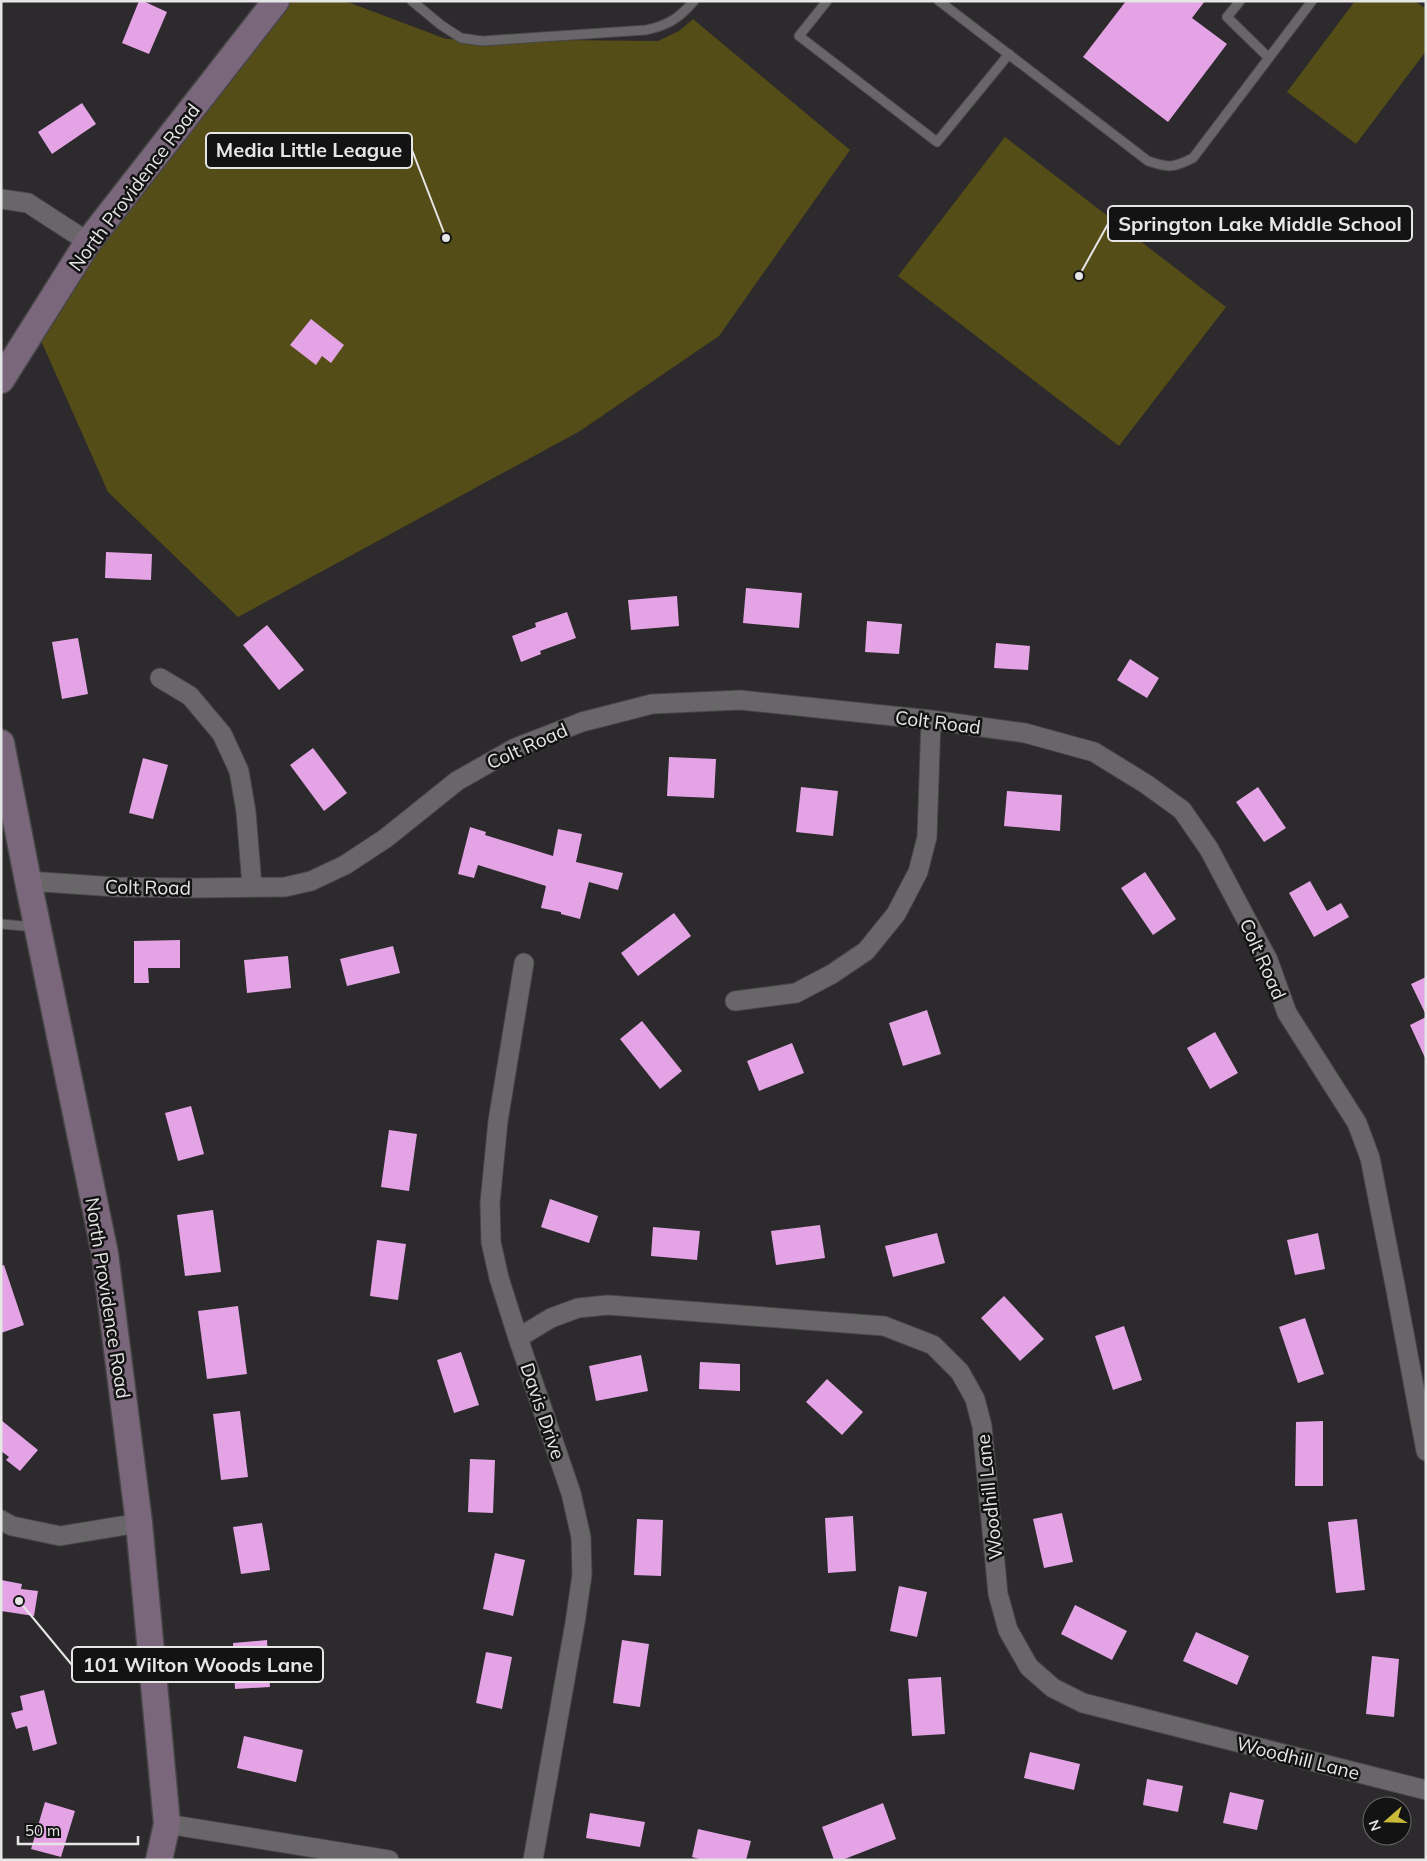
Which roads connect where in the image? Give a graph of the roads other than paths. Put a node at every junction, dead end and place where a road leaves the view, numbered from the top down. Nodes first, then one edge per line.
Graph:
1 (276, 1) edge
2 (412, 1) edge
3 (694, 1) edge
4 (827, 1) edge
5 (939, 1) edge
6 (1240, 1) edge
7 (1312, 1) edge
8 (1009, 54) junction
9 (1269, 58) junction
10 (1, 199) edge
11 (88, 242) junction
12 (1, 380) edge
13 (160, 678) dead end
14 (931, 720) junction
15 (1, 743) edge
16 (28, 881) junction
17 (252, 886) junction
18 (1, 924) edge
19 (37, 928) junction
20 (524, 964) dead end
21 (735, 1000) dead end
22 (518, 1338) junction
23 (1426, 1451) edge
24 (1, 1520) edge
25 (139, 1523) junction
26 (1426, 1790) edge
27 (167, 1824) junction
28 (159, 1860) edge
29 (389, 1860) edge
30 (533, 1860) edge

1 - 11 main road, North Providence Road
2 - 3 lane
4 - 8 lane
5 - 8 lane
6 - 9 lane
7 - 9 lane
8 - 9 lane
10 - 11 street
11 - 12 main road, North Providence Road
13 - 17 street
14 - 17 street, Colt Road
14 - 21 street
14 - 23 street, Colt Road
15 - 16 main road, North Providence Road
16 - 17 street, Colt Road
16 - 19 main road, North Providence Road
18 - 19 lane
19 - 25 main road, North Providence Road
20 - 22 street, Davis Drive
22 - 26 street, Woodhill Lane
22 - 30 street, Davis Drive
24 - 25 street
25 - 27 main road, North Providence Road
27 - 28 main road, North Providence Road
27 - 29 street

